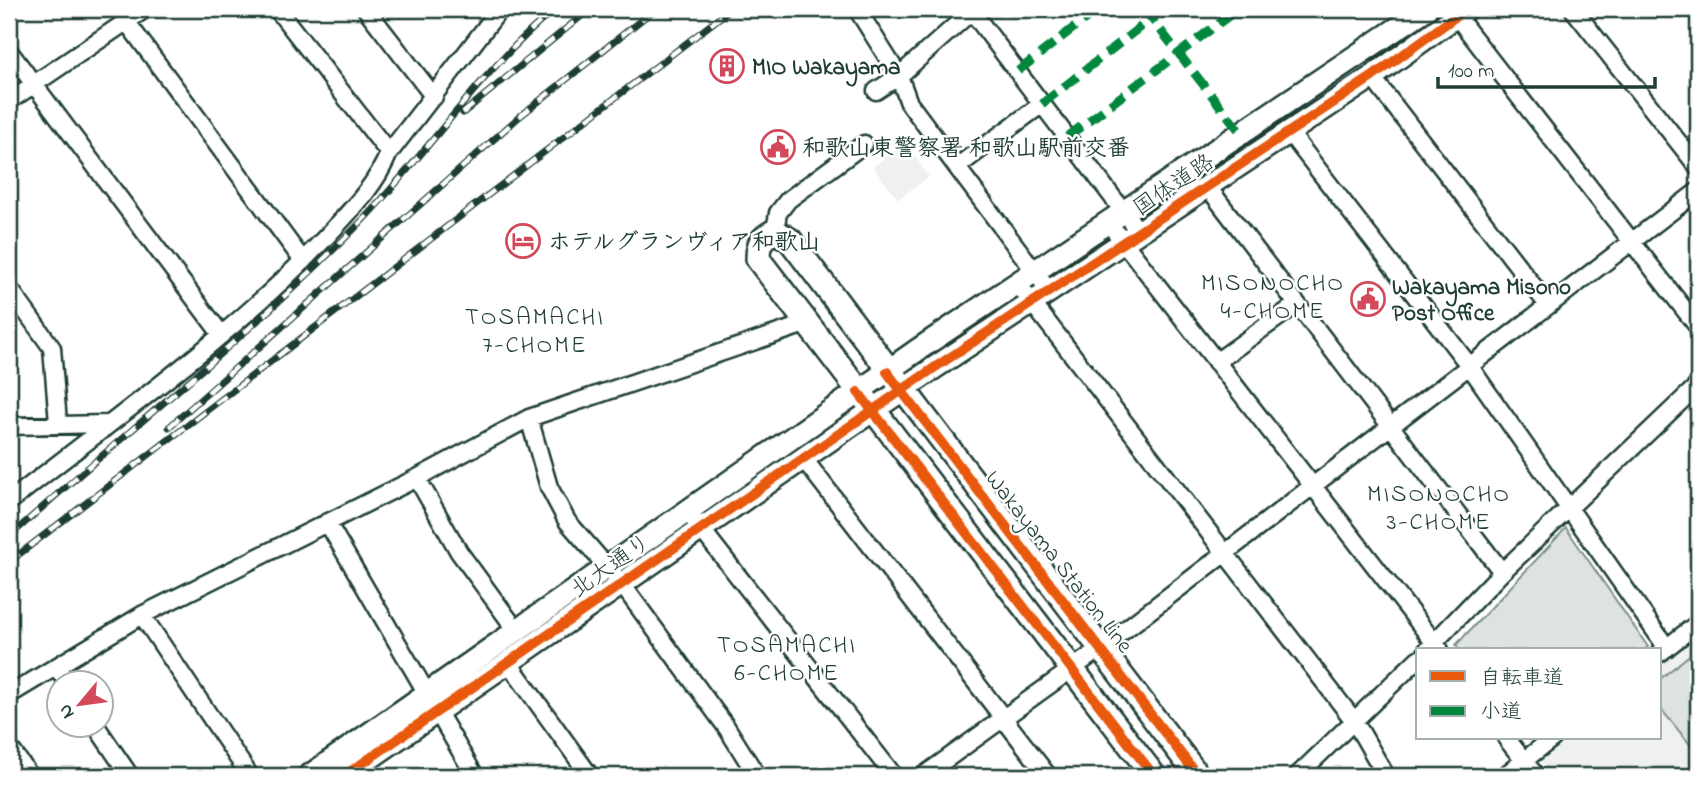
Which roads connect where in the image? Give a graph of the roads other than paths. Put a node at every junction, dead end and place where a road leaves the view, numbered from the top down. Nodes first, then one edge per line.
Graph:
1 (145, 9) edge
2 (277, 9) edge
3 (366, 9) edge
4 (500, 9) edge
5 (857, 9) edge
6 (972, 9) edge
7 (1426, 9) edge
8 (1573, 9) edge
9 (1458, 11) edge
10 (127, 21) junction
11 (9, 51) edge
12 (900, 76) junction
13 (1372, 77) junction
14 (35, 83) junction
15 (876, 91) dead end
16 (434, 97) junction
17 (9, 101) edge
18 (1042, 104) junction
19 (1289, 132) junction
20 (864, 144) dead end
21 (389, 153) junction
22 (958, 166) junction
23 (1698, 167) edge
24 (1207, 186) junction
25 (1698, 191) edge
26 (1116, 217) junction
27 (775, 231) junction
28 (1131, 237) junction
29 (1633, 243) junction
30 (303, 261) junction
31 (1026, 278) junction
32 (9, 288) edge
33 (1041, 297) junction
34 (1297, 304) junction
35 (1548, 305) junction
36 (805, 324) junction
37 (1698, 327) edge
38 (221, 334) junction
39 (1216, 362) junction
40 (1468, 364) junction
41 (887, 372) junction
42 (1698, 385) edge
43 (902, 391) junction
44 (858, 392) junction
45 (872, 411) junction
46 (529, 418) junction
47 (58, 423) junction
48 (107, 424) junction
49 (1390, 425) junction
50 (9, 426) edge
51 (803, 458) junction
52 (417, 478) junction
53 (1311, 486) junction
54 (9, 502) edge
55 (1572, 509) junction
56 (694, 520) junction
57 (327, 522) junction
58 (1225, 553) junction
59 (1502, 572) junction
60 (615, 576) junction
61 (142, 615) junction
62 (1698, 623) edge
63 (517, 631) junction
64 (1101, 648) junction
65 (1434, 648) edge
66 (1662, 648) edge
67 (1663, 650) edge
68 (1416, 661) edge
69 (508, 662) junction
70 (57, 667) junction
71 (59, 670) edge
72 (1070, 670) junction
73 (9, 695) edge
74 (433, 702) junction
75 (1003, 718) junction
76 (1355, 722) junction
77 (106, 740) edge
78 (1508, 740) edge
79 (1550, 740) edge
80 (9, 747) edge
81 (1524, 761) junction
82 (30, 776) edge
83 (130, 776) edge
84 (250, 776) edge
85 (309, 776) edge
86 (344, 776) edge
87 (475, 776) edge
88 (590, 776) edge
89 (757, 776) edge
90 (894, 776) edge
91 (923, 776) edge
92 (1048, 776) edge
93 (1154, 776) edge
94 (1198, 776) edge
95 (1297, 776) edge
96 (1386, 776) edge
97 (1504, 776) edge
98 (1536, 776) edge

1 - 10 street
2 - 21 street
3 - 16 street
4 - 16 street
5 - 12 street
6 - 12 street
6 - 18 street
7 - 26 street, 国体道路
8 - 23 street
9 - 13 street, 国体道路
9 - 29 street
10 - 14 street
10 - 30 street
11 - 14 street
12 - 15 street
12 - 22 street
13 - 19 street, 国体道路
13 - 35 street
14 - 17 street
14 - 38 street
16 - 21 street
18 - 22 street
18 - 26 street
19 - 24 street, 国体道路
19 - 40 street
20 - 27 street
21 - 30 street
22 - 31 street
24 - 28 street, 国体道路
24 - 34 street
25 - 29 street
26 - 28 street
26 - 31 street, 国体道路
27 - 36 main road
27 - 41 main road, Wakayama Station Line
28 - 33 street, 国体道路
28 - 39 street
29 - 35 street
29 - 37 street
30 - 38 street
31 - 33 street
31 - 41 street, 国体道路
32 - 47 street
33 - 43 street, 国体道路
33 - 58 street
34 - 39 street
34 - 49 street
35 - 40 street
36 - 44 main road
36 - 46 street
38 - 48 street
39 - 53 street
40 - 49 street
40 - 55 street
41 - 43 main road, Wakayama Station Line
41 - 44 street, 北大通り
42 - 55 street
43 - 45 street, 北大通り
43 - 64 main road, Wakayama Station Line
44 - 45 main road
44 - 56 street, 北大通り
45 - 51 street, 北大通り
45 - 72 main road
46 - 52 street
46 - 60 street
47 - 48 street
47 - 50 street
48 - 54 street
49 - 53 street
49 - 59 street
51 - 56 street, 北大通り
51 - 75 street
52 - 57 street
52 - 63 street
53 - 58 street
53 - 65 street
55 - 59 street
55 - 66 street
56 - 60 street, 北大通り
56 - 90 street
57 - 61 street
57 - 74 street
58 - 64 street
58 - 76 street
59 - 65 street
60 - 63 street, 北大通り
60 - 69 street, 北大通り
60 - 89 street
61 - 70 street
61 - 84 street
62 - 67 street
63 - 74 street, 北大通り
64 - 72 street
64 - 94 main road, Wakayama Station Line
68 - 76 street
69 - 74 street, 北大通り
69 - 88 street
70 - 71 street
70 - 73 street
72 - 75 street
72 - 93 main road
74 - 85 street, 北大通り
74 - 86 street, 北大通り
74 - 87 street
75 - 91 street
75 - 92 street
76 - 95 street
76 - 96 street
77 - 83 street
78 - 81 street
79 - 81 street
80 - 82 street
81 - 97 street
81 - 98 street

